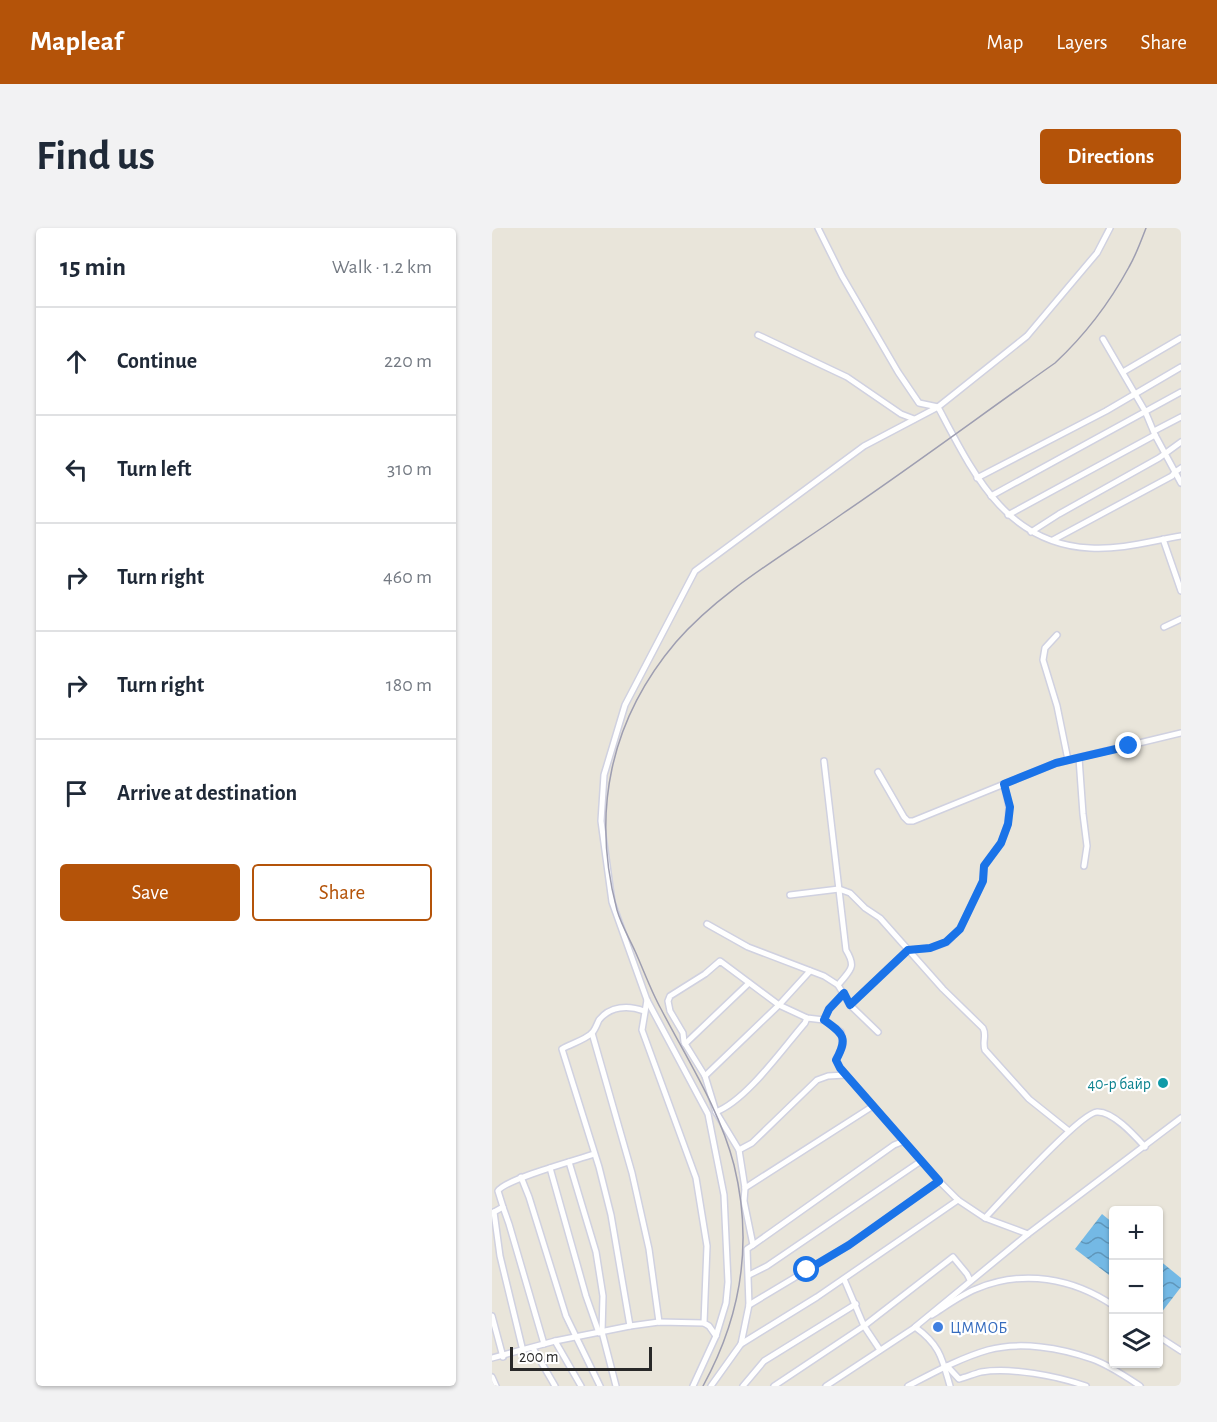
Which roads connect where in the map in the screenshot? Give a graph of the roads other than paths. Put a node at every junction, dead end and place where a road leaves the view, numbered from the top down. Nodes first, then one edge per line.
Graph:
1 (819, 228) edge
2 (1110, 228) edge
3 (758, 335) dead end
4 (1181, 338) edge
5 (1103, 339) dead end
6 (1181, 367) edge
7 (1123, 372) junction
8 (1181, 392) edge
9 (1135, 394) junction
10 (938, 407) junction
11 (1145, 411) junction
12 (1181, 417) edge
13 (916, 419) junction
14 (1154, 433) junction
15 (1181, 442) edge
16 (1165, 452) junction
17 (1178, 470) edge
18 (977, 478) junction
19 (1181, 483) edge
20 (991, 496) junction
21 (1008, 515) junction
22 (1031, 532) junction
23 (1181, 536) edge
24 (1163, 539) junction
25 (1053, 540) junction
26 (1181, 591) edge
27 (1181, 620) edge
28 (1164, 627) dead end
29 (1057, 635) dead end
30 (1181, 732) edge
31 (1079, 758) junction
32 (1068, 760) junction
33 (824, 761) dead end
34 (878, 772) dead end
35 (1004, 784) junction
36 (1084, 866) dead end
37 (839, 889) junction
38 (790, 895) dead end
39 (707, 924) dead end
40 (908, 950) junction
41 (810, 971) junction
42 (749, 983) junction
43 (838, 985) junction
44 (844, 993) junction
45 (647, 1000) junction
46 (779, 1005) junction
47 (850, 1005) junction
48 (644, 1011) junction
49 (807, 1018) junction
50 (824, 1020) junction
51 (878, 1032) dead end
52 (592, 1033) junction
53 (685, 1044) junction
54 (845, 1075) junction
55 (705, 1076) junction
56 (873, 1106) junction
57 (716, 1112) junction
58 (1180, 1122) edge
59 (1069, 1131) junction
60 (904, 1141) junction
61 (1145, 1147) junction
62 (739, 1150) junction
63 (594, 1154) junction
64 (921, 1161) junction
65 (569, 1162) junction
66 (550, 1168) junction
67 (521, 1177) junction
68 (939, 1181) junction
69 (746, 1188) junction
70 (958, 1200) junction
71 (503, 1207) junction
72 (493, 1212) edge
73 (985, 1218) junction
74 (1028, 1234) junction
75 (753, 1245) junction
76 (749, 1275) junction
77 (844, 1279) junction
78 (970, 1280) junction
79 (856, 1304) junction
80 (1109, 1304) edge
81 (750, 1305) junction
82 (492, 1316) edge
83 (659, 1322) junction
84 (704, 1323) junction
85 (630, 1326) junction
86 (864, 1326) junction
87 (915, 1327) junction
88 (600, 1332) junction
89 (716, 1336) junction
90 (575, 1337) junction
91 (1163, 1339) edge
92 (555, 1341) junction
93 (544, 1344) junction
94 (741, 1344) junction
95 (533, 1348) junction
96 (880, 1350) junction
97 (522, 1351) junction
98 (1181, 1351) edge
99 (503, 1357) junction
100 (492, 1358) edge
101 (945, 1367) junction
102 (492, 1377) edge
103 (496, 1386) edge
104 (555, 1386) edge
105 (581, 1386) edge
106 (600, 1386) edge
107 (616, 1386) edge
108 (693, 1386) edge
109 (711, 1386) edge
110 (743, 1386) edge
111 (774, 1386) edge
112 (826, 1386) edge
113 (908, 1386) edge
114 (950, 1386) edge
115 (1086, 1386) edge
116 (1140, 1386) edge

1 - 10 street
2 - 10 street
3 - 13 street
4 - 7 street
5 - 7 street
6 - 9 street
7 - 9 street
8 - 11 street
9 - 11 street
9 - 18 street
10 - 13 street
10 - 18 street
11 - 14 street
11 - 20 street
12 - 14 street
13 - 45 street
14 - 16 street
14 - 21 street
15 - 16 street
16 - 17 street
16 - 22 street
17 - 19 street
17 - 25 street
18 - 20 street
20 - 21 street
21 - 22 street
22 - 25 street
23 - 24 street
24 - 25 street
24 - 26 street
27 - 28 street
29 - 32 street
30 - 31 street
31 - 32 street
31 - 36 street
32 - 35 street
33 - 37 street
34 - 35 street
35 - 40 street
37 - 38 street
37 - 40 street
37 - 43 street
39 - 41 street
40 - 47 street
40 - 59 street
41 - 43 street
41 - 46 street
42 - 46 street
42 - 53 street
42 - 53 street
43 - 44 street
44 - 47 street
44 - 50 street
45 - 48 street
45 - 89 street
46 - 49 street
46 - 55 street
47 - 51 street
48 - 52 street
48 - 84 street
49 - 50 street
49 - 57 street
50 - 54 street
52 - 63 street
52 - 83 street
53 - 55 street
54 - 56 street
54 - 62 street
55 - 57 street
56 - 60 street
56 - 69 street
57 - 62 street
58 - 61 street
59 - 61 street
59 - 73 street
60 - 64 street
60 - 75 street
61 - 74 street
62 - 69 street
63 - 65 street
63 - 85 street
64 - 68 street
64 - 76 street
65 - 66 street
65 - 88 street
66 - 67 street
66 - 88 street
67 - 71 street
67 - 90 street
68 - 70 street
68 - 81 street
69 - 75 street
70 - 73 street
70 - 77 street
71 - 72 street
71 - 93 street
72 - 97 street
73 - 74 street
74 - 78 street
75 - 76 street
76 - 81 street
77 - 79 street
77 - 94 street
78 - 86 street
78 - 87 street
79 - 86 street
79 - 110 street
80 - 87 street
81 - 94 street
82 - 99 street
83 - 84 street
83 - 85 street
84 - 89 street
85 - 88 street
86 - 96 street
86 - 111 street
87 - 96 street
87 - 101 street
88 - 90 street
88 - 107 street
89 - 108 street
90 - 92 street
90 - 106 street
91 - 98 street
92 - 93 street
92 - 105 street
93 - 95 street
94 - 109 street
95 - 97 street
95 - 104 street
96 - 112 street
97 - 99 street
99 - 100 street
101 - 113 street
101 - 114 street
101 - 115 street
101 - 116 street
102 - 103 street

